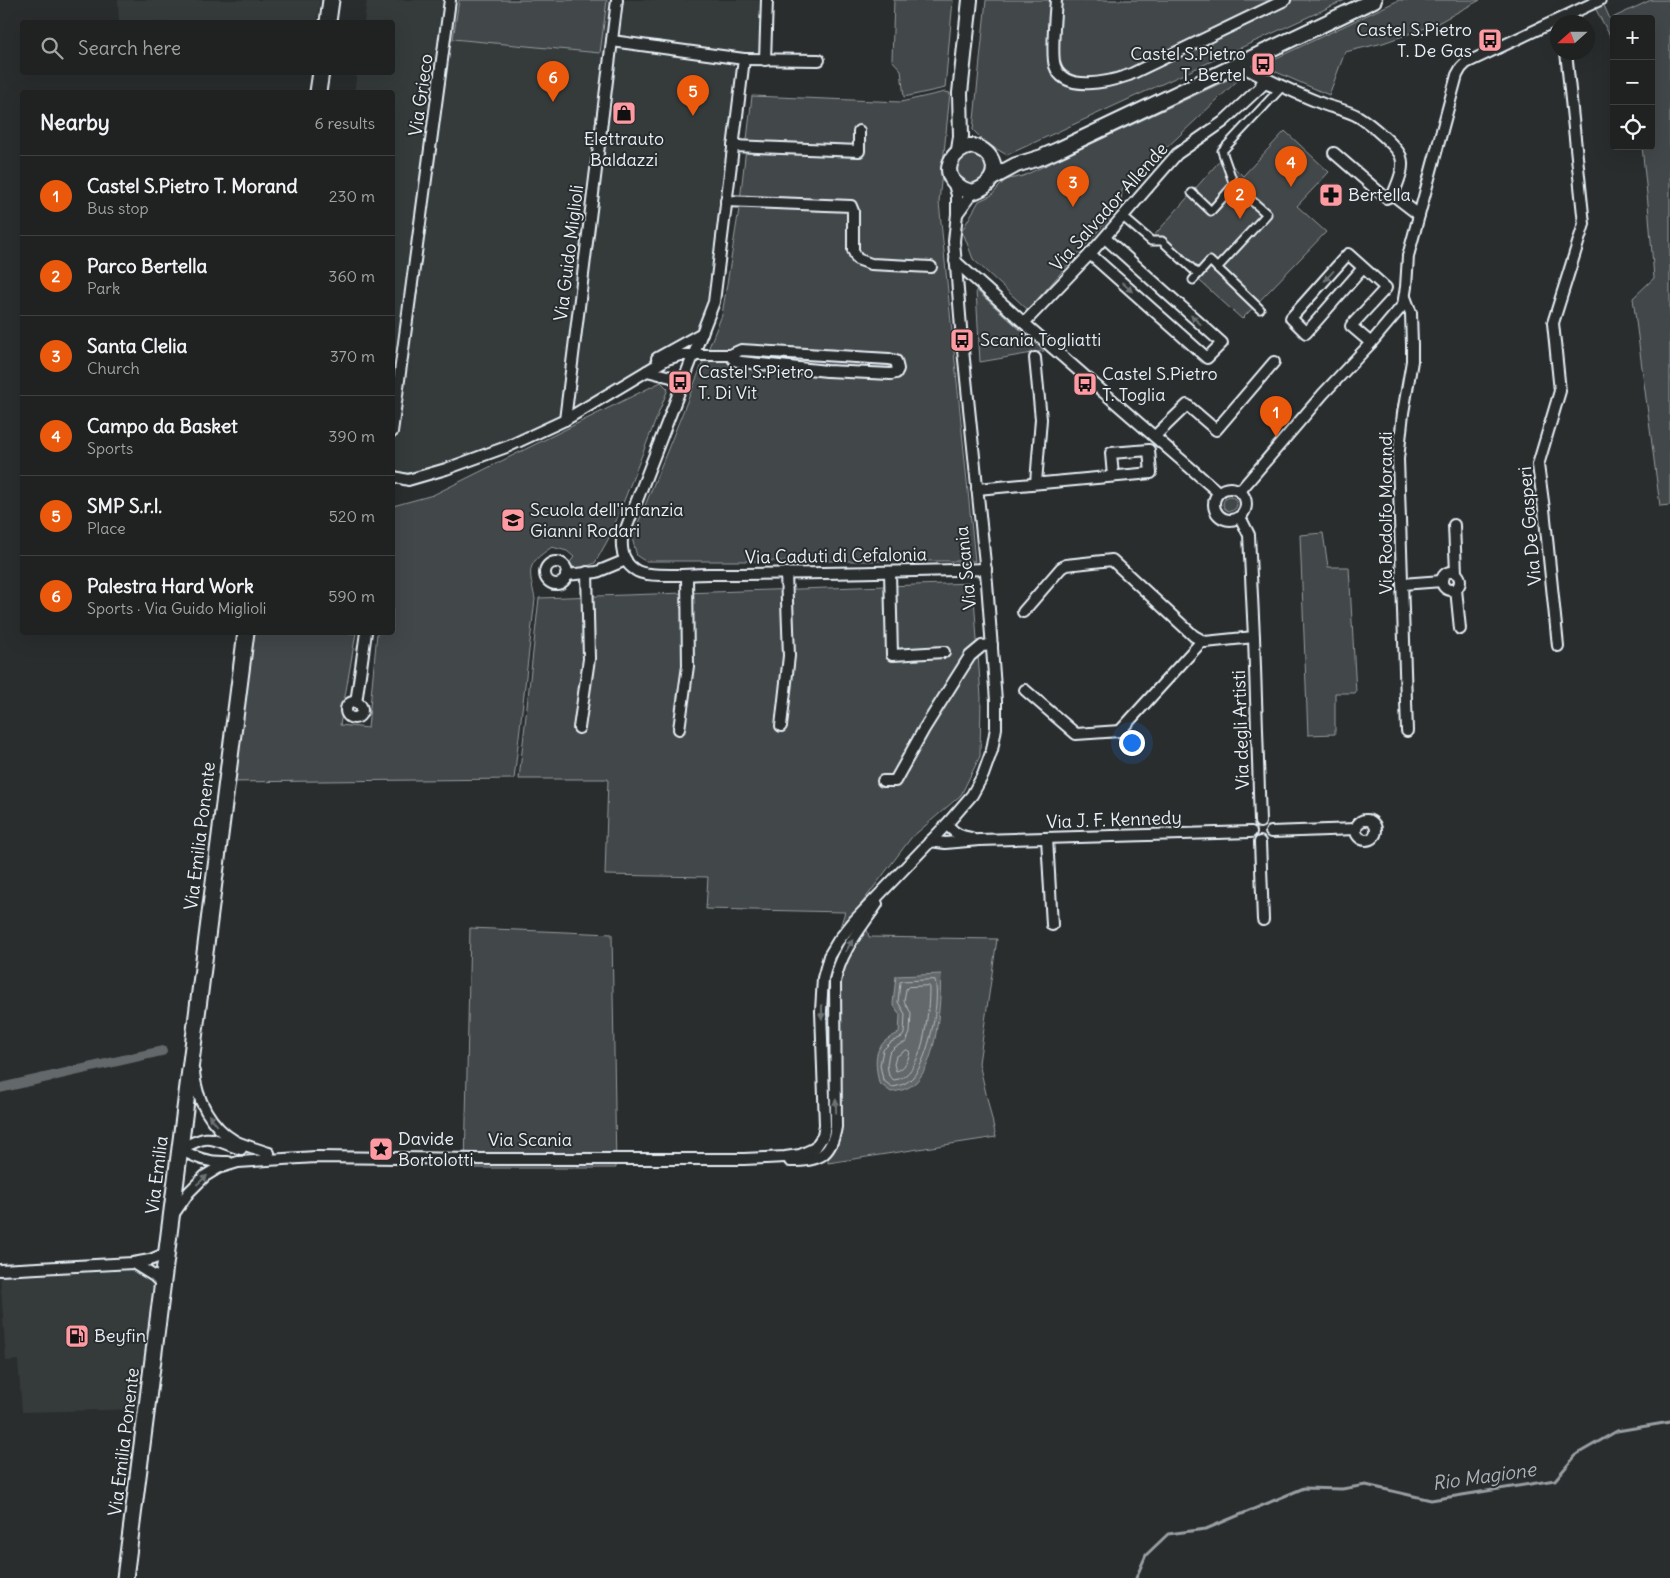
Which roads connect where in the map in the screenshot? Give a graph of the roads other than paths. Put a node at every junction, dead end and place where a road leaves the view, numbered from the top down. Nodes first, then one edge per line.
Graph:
1 (331, 0) edge
2 (450, 0) edge
3 (617, 0) edge
4 (767, 0) edge
5 (970, 0) edge
6 (1056, 0) edge
7 (1285, 0) edge
8 (1374, 0) edge
9 (1600, 0) edge
10 (1572, 15) edge
11 (328, 20) edge
12 (1550, 26) edge
13 (612, 41) junction
14 (1253, 58) junction
15 (744, 59) junction
16 (765, 60) junction
17 (819, 60) dead end
18 (1567, 60) edge
19 (1239, 65) junction
20 (321, 75) edge
21 (1263, 81) junction
22 (318, 90) edge
23 (960, 117) junction
24 (859, 131) dead end
25 (733, 146) junction
26 (959, 150) junction
27 (985, 152) junction
28 (1334, 153) dead end
29 (1016, 165) junction
30 (952, 178) junction
31 (992, 178) junction
32 (1234, 185) junction
33 (974, 192) junction
34 (1192, 193) dead end
35 (1394, 195) junction
36 (726, 201) junction
37 (957, 214) junction
38 (1419, 215) junction
39 (1123, 217) junction
40 (1105, 238) junction
41 (1090, 254) junction
42 (956, 261) junction
43 (931, 267) dead end
44 (1217, 268) junction
45 (1363, 268) junction
46 (1405, 297) junction
47 (1260, 309) dead end
48 (1024, 323) junction
49 (702, 334) junction
50 (1371, 343) junction
51 (693, 355) junction
52 (730, 355) junction
53 (1036, 358) dead end
54 (1274, 362) dead end
55 (647, 371) junction
56 (682, 382) junction
57 (395, 410) edge
58 (565, 420) junction
59 (1155, 436) junction
60 (1113, 476) dead end
61 (395, 477) edge
62 (1036, 484) junction
63 (977, 489) junction
64 (1240, 491) junction
65 (1218, 492) junction
66 (1240, 516) junction
67 (1454, 525) dead end
68 (626, 560) junction
69 (986, 569) junction
70 (587, 572) junction
71 (890, 572) junction
72 (786, 573) junction
73 (1456, 573) junction
74 (687, 574) junction
75 (566, 575) dead end
76 (1442, 581) junction
77 (1402, 584) junction
78 (1456, 589) junction
79 (1023, 612) dead end
80 (1460, 629) dead end
81 (246, 635) edge
82 (366, 635) edge
83 (1254, 637) junction
84 (1202, 641) junction
85 (992, 645) junction
86 (1558, 646) dead end
87 (944, 652) dead end
88 (1026, 690) dead end
89 (356, 703) dead end
90 (780, 726) dead end
91 (579, 728) dead end
92 (679, 729) dead end
93 (1407, 731) dead end
94 (883, 781) dead end
95 (1260, 822) junction
96 (946, 824) junction
97 (1356, 829) dead end
98 (1251, 832) junction
99 (1271, 832) junction
100 (1048, 838) junction
101 (979, 840) junction
102 (930, 841) junction
103 (1260, 842) junction
104 (1263, 920) dead end
105 (1052, 925) dead end
106 (192, 1045) junction
107 (180, 1149) junction
108 (269, 1153) junction
109 (316, 1157) junction
110 (238, 1162) junction
111 (171, 1218) junction
112 (167, 1253) junction
113 (133, 1263) junction
114 (0, 1270) edge
115 (163, 1285) junction
116 (160, 1311) joint
117 (125, 1578) edge

1 - 11 main road
2 - 57 street, Via Grieco
3 - 13 street, Via Guido Miglioli
4 - 16 street
5 - 23 main road, Via Scania
6 - 7 street
8 - 14 main road
9 - 10 street
12 - 38 street
13 - 15 street
13 - 58 street, Via Guido Miglioli
14 - 19 main road
14 - 21 street
15 - 16 street
15 - 25 street
16 - 17 street
18 - 86 street, Via De Gasperi
19 - 21 street
19 - 29 main road
20 - 22 main road
21 - 32 street
21 - 35 street
21 - 39 street, Via Salvador Allende
23 - 26 main road, Via Scania
23 - 27 main road
24 - 25 street
25 - 36 street
26 - 27 main road
26 - 30 main road, Via Scania
27 - 29 main road
27 - 31 main road
28 - 35 street
29 - 31 main road
30 - 33 main road
30 - 37 street, Via Scania
31 - 33 main road
32 - 34 street
32 - 44 street
33 - 37 street
35 - 38 street
36 - 43 street
36 - 49 street
37 - 42 street, Via Scania
38 - 46 street
39 - 40 street, Via Salvador Allende
39 - 44 street
40 - 41 street, Via Salvador Allende
41 -> 40 street
41 - 48 street, Via Salvador Allende
42 - 48 street
42 - 63 street, Via Scania
44 - 47 street
45 -> 45 street
45 - 50 street
46 - 50 street
46 - 77 street, Via Rodolfo Morandi
48 - 59 street
49 - 51 street
49 - 55 street
50 - 64 street
51 - 52 street
51 - 55 street
51 - 56 street
52 - 52 street
53 - 62 street
54 - 59 street
55 - 56 street
55 - 58 street
56 - 68 street
58 - 61 street
59 - 65 street
60 - 62 street
62 - 63 street
63 - 69 street, Via Scania
64 - 65 street
64 - 66 street
65 - 66 street
66 - 83 street, Via degli Artisti
67 - 73 street
68 - 70 street
68 - 74 street, Via Caduti di Cefalonia
69 - 71 street, Via Caduti di Cefalonia
69 - 85 street, Via Scania
70 - 75 street
70 - 91 street
71 - 72 street, Via Caduti di Cefalonia
71 - 87 street
72 - 74 street, Via Caduti di Cefalonia
72 - 90 street
73 - 76 street
73 - 78 street
74 - 92 street
76 - 77 street
76 - 78 street
77 - 93 street, Via Rodolfo Morandi
78 - 80 street
79 - 84 street
81 - 106 main road, Via Emilia Ponente
82 - 89 street
83 - 84 street
83 - 95 street, Via degli Artisti
84 - 88 street
85 - 94 street
85 - 96 street, Via Scania
95 - 98 street
95 - 99 street
96 - 101 street
96 - 102 street, Via Scania
97 - 99 street
98 - 100 street, Via J. F. Kennedy
98 - 103 street
99 - 103 street
100 - 101 street, Via J. F. Kennedy
100 - 105 street
101 - 102 street
102 - 109 street, Via Scania
103 - 104 street
106 - 107 main road, Via Emilia
108 -> 106 street, Via Scania
107 - 108 street, Via Scania
107 - 110 street, Via Scania
107 - 111 main road, Via Emilia
108 - 109 street, Via Scania
109 - 110 street, Via Scania
111 -> 110 street, Via Scania
111 - 112 main road, Via Emilia
112 - 113 street
112 - 115 main road, Via Emilia
113 - 114 street
113 - 115 street
115 - 116 main road, Via Emilia
116 - 117 main road, Via Emilia Ponente

